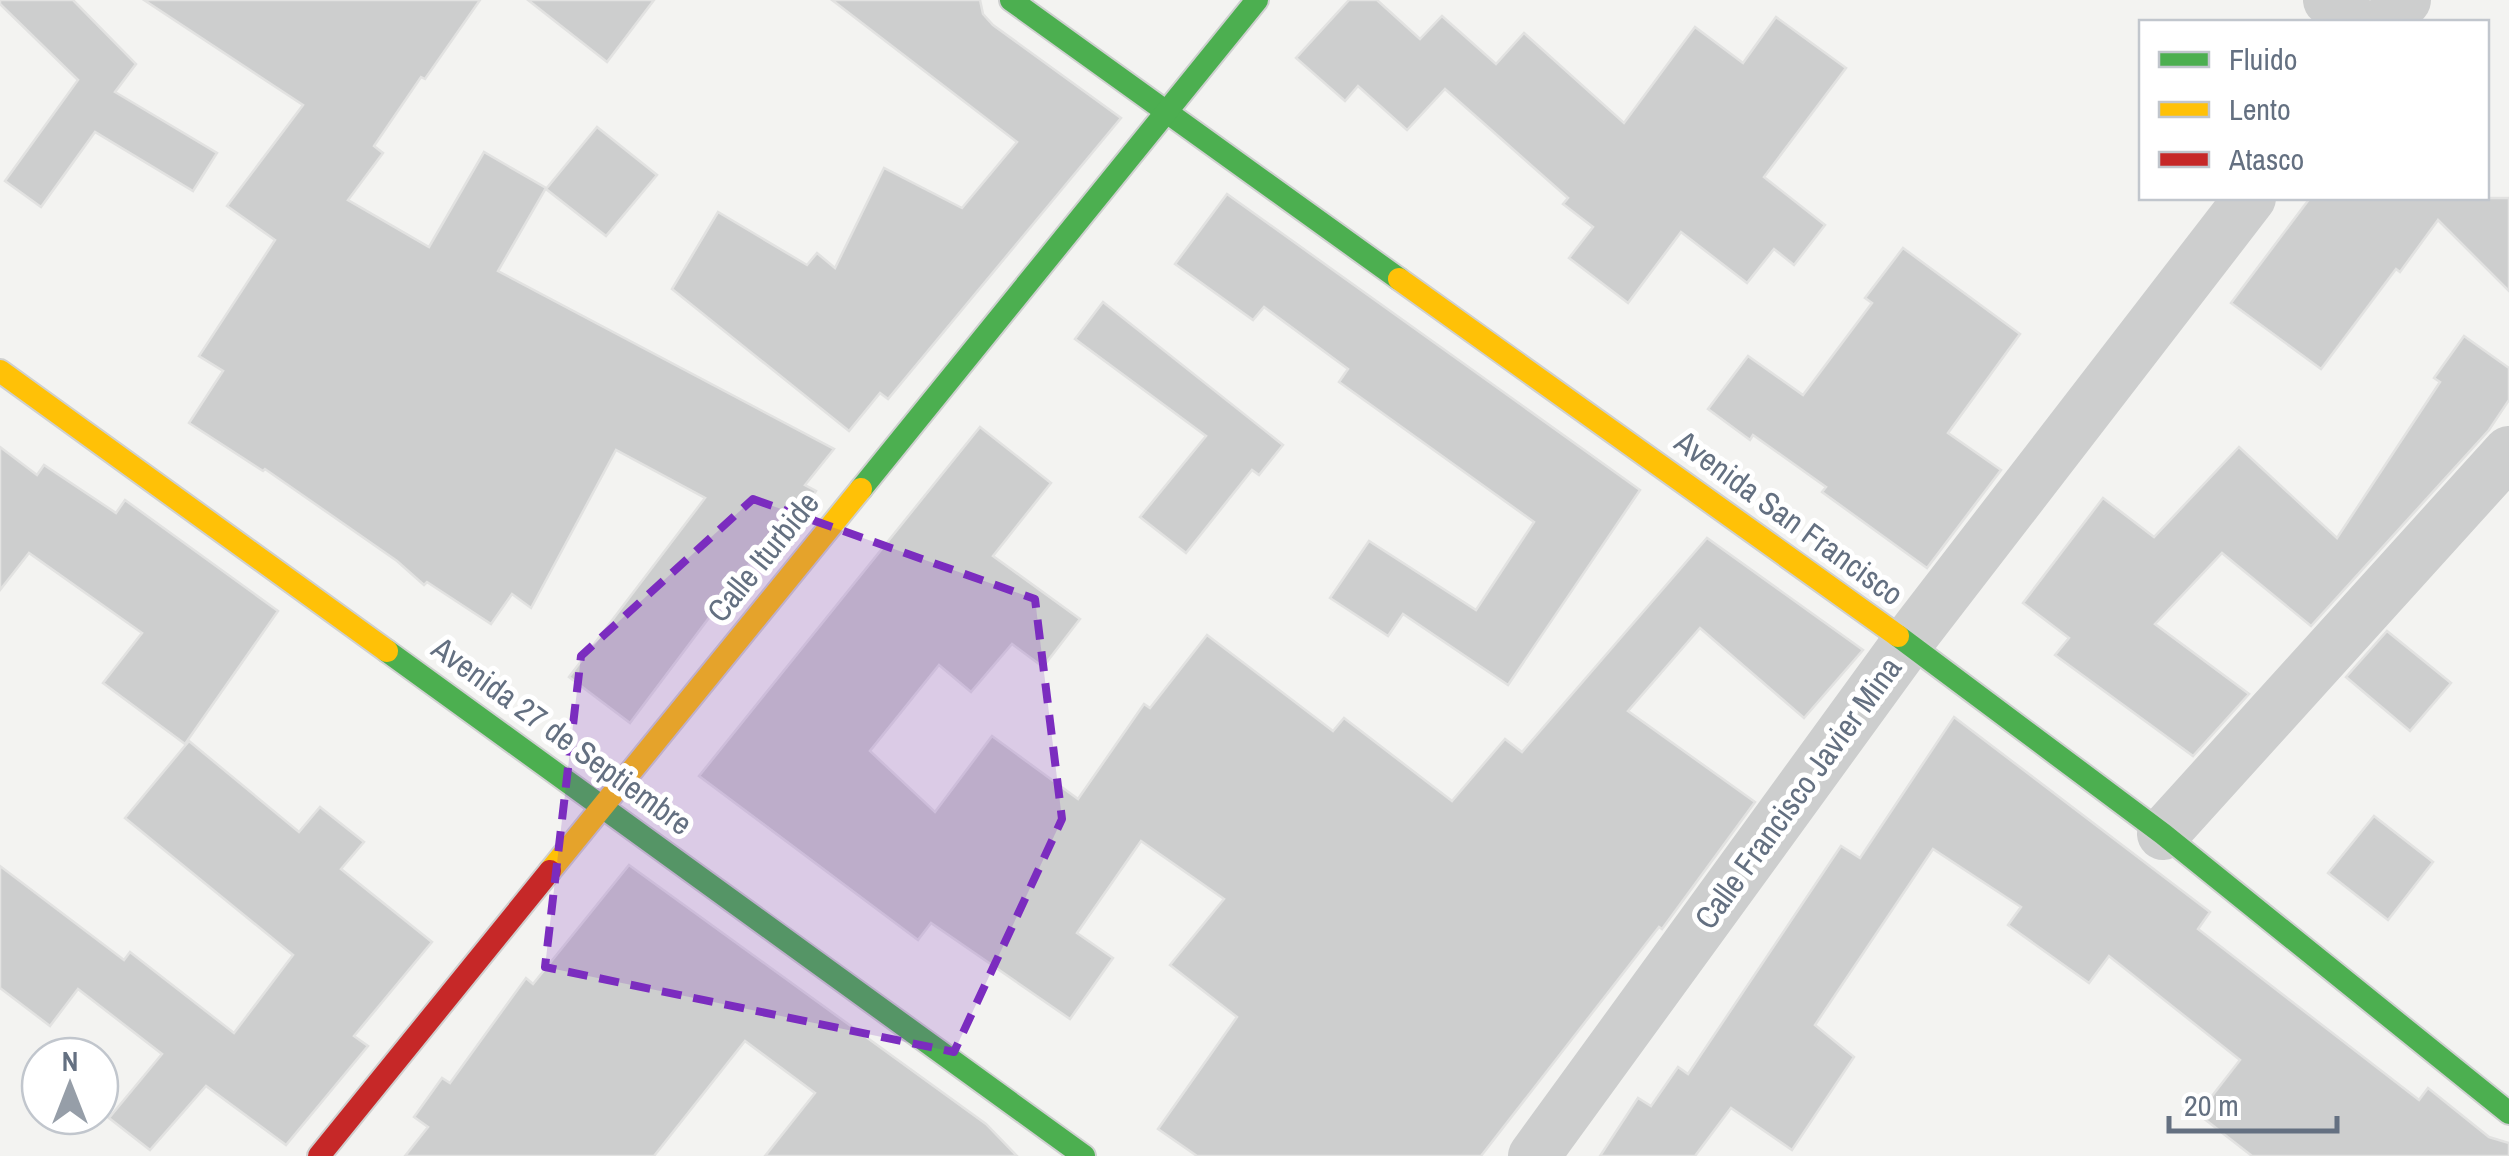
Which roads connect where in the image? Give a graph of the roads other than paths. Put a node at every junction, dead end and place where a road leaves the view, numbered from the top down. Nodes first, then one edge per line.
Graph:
1 (1012, 0) edge
2 (1257, 0) edge
3 (2329, 0) edge
4 (2404, 0) edge
5 (2353, 20) edge
6 (2388, 20) edge
7 (1166, 109) junction
8 (2248, 200) edge
9 (0, 372) edge
10 (2509, 452) edge
11 (1907, 643) junction
12 (604, 806) junction
13 (2163, 834) junction
14 (2509, 1114) edge
15 (319, 1156) edge
16 (1084, 1156) edge
17 (1534, 1156) edge

1 - 7 street, Avenida San Francisco
2 - 7 street, Calle Iturbide
3 - 5 street
4 - 6 street
7 - 11 street, Avenida San Francisco
7 - 12 street, Calle Iturbide
8 - 11 street, Calle Francisco Javier Mina
9 - 12 street, Avenida 27 de Septiembre
10 - 13 street
11 - 13 street, Avenida San Francisco
11 - 17 street, Calle Francisco Javier Mina
12 - 15 street, Calle Iturbide
12 - 16 street, Avenida 27 de Septiembre
13 - 14 street, Avenida San Francisco

